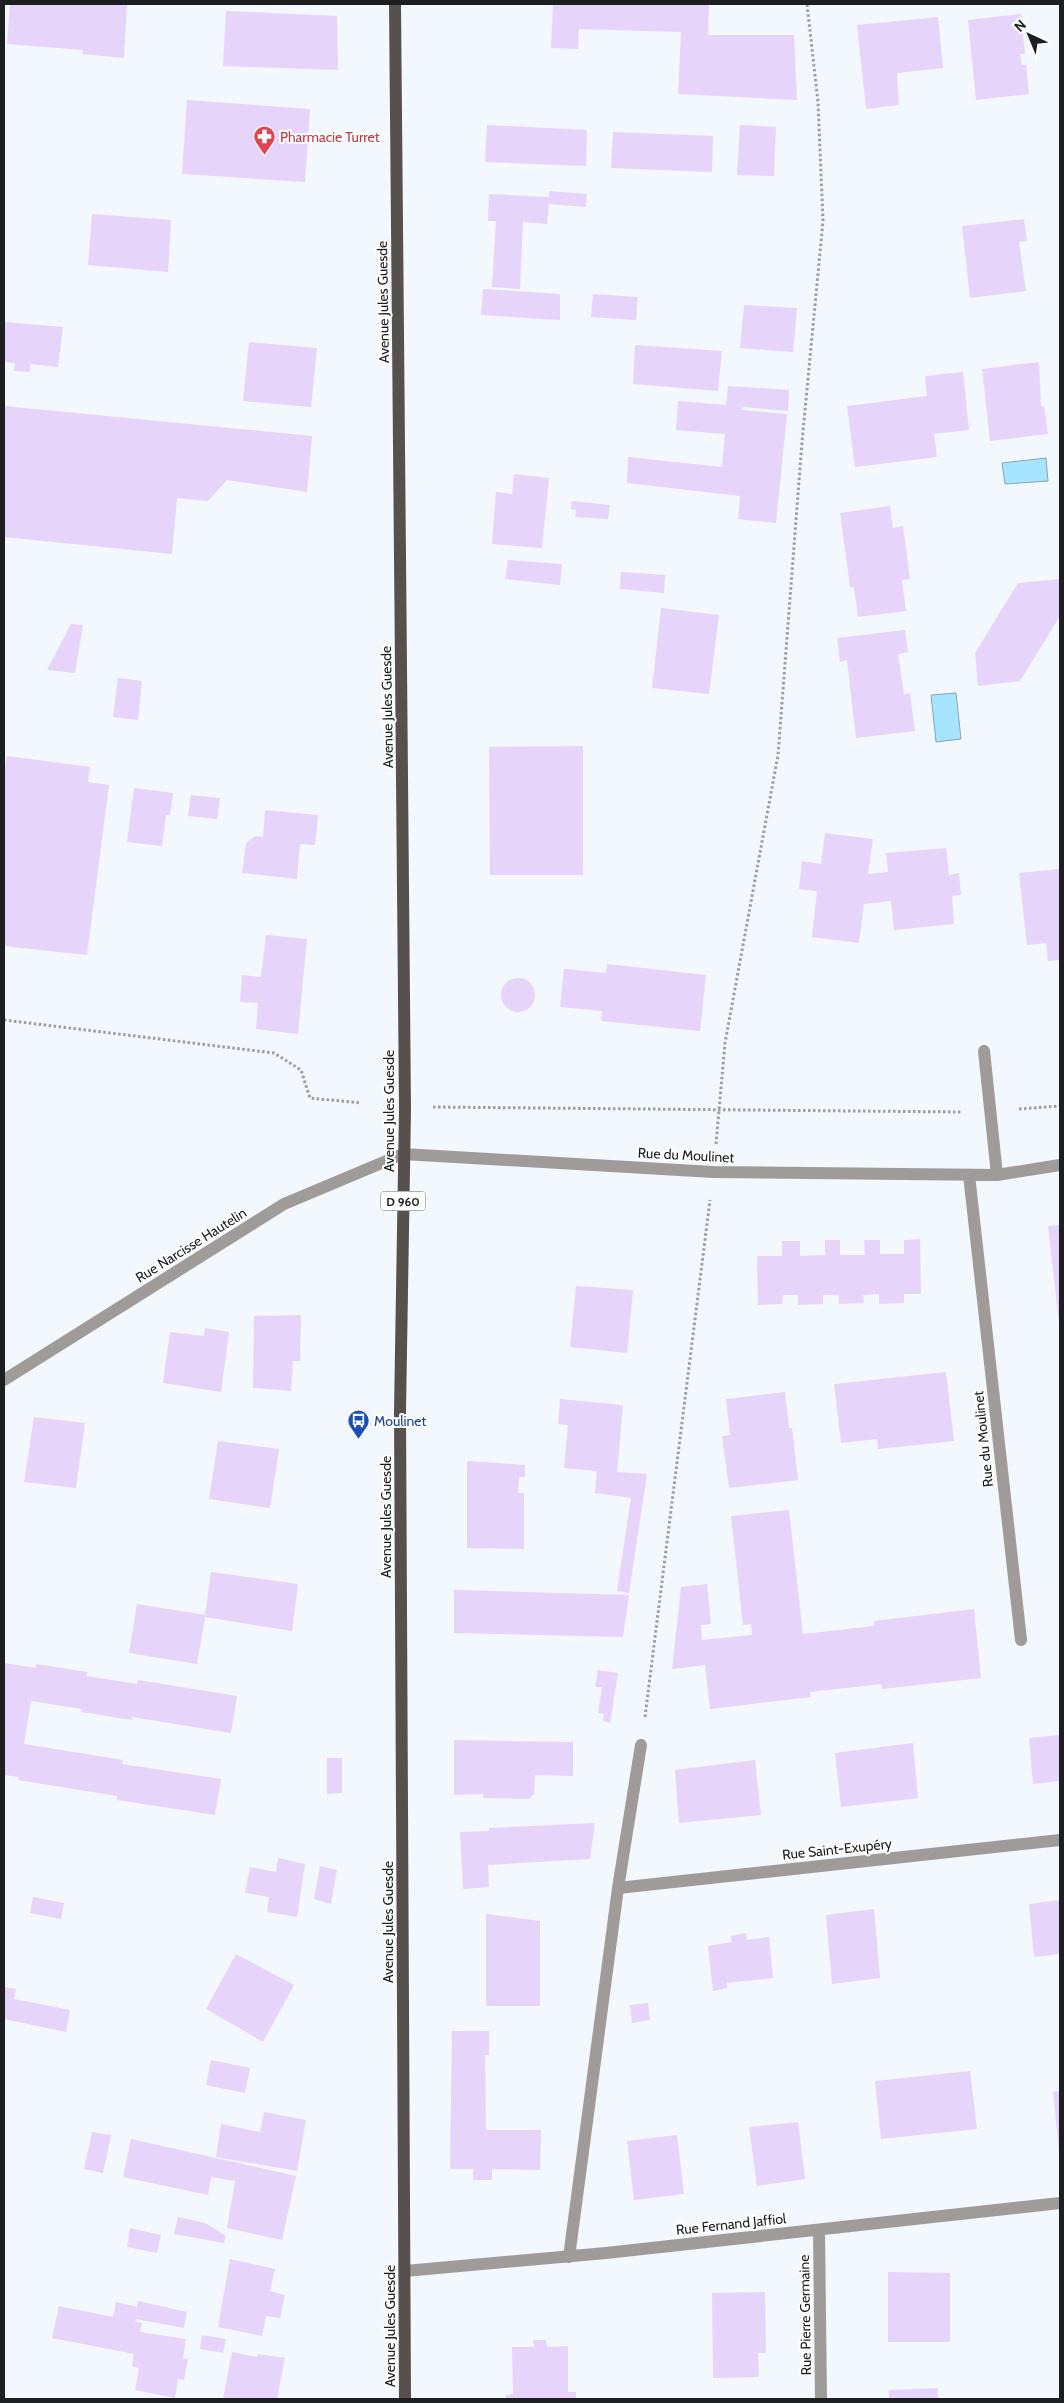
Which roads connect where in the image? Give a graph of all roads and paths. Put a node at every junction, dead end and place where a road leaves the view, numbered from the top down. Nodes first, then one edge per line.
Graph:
1 (395, 4) edge
2 (808, 4) edge
3 (4, 1020) edge
4 (984, 1052) dead end
5 (361, 1103) dead end
6 (1060, 1106) edge
7 (431, 1107) dead end
8 (719, 1110) junction
9 (1010, 1110) dead end
10 (968, 1112) dead end
11 (403, 1154) junction
12 (1060, 1165) edge
13 (713, 1172) junction
14 (969, 1175) junction
15 (997, 1175) junction
16 (4, 1380) edge
17 (1021, 1640) dead end
18 (641, 1745) joint
19 (1060, 1840) edge
20 (618, 1888) junction
21 (1060, 2203) edge
22 (819, 2230) junction
23 (569, 2257) junction
24 (405, 2270) junction
25 (405, 2399) edge
26 (820, 2399) edge

1 - 11 main road, Avenue Jules Guesde / D 960
2 - 8 path
3 - 5 path
4 - 15 street
6 - 9 path
7 - 8 path
8 - 10 path
8 - 13 path
11 - 13 street, Rue du Moulinet
11 - 16 street, Rue Narcisse Hautelin
11 - 24 main road, Avenue Jules Guesde / D 960
12 - 15 street, Rue du Moulinet
13 - 14 street, Rue du Moulinet
13 - 18 path
14 - 15 street, Rue du Moulinet
14 - 17 street, Rue du Moulinet
18 - 20 street
19 - 20 street, Rue Saint-Exupéry
20 - 23 street
21 - 22 street, Rue Fernand Jaffiol
22 - 23 street, Rue Fernand Jaffiol
22 - 26 street, Rue Pierre Germaine
23 - 24 street, Rue Fernand Jaffiol
24 - 25 main road, Avenue Jules Guesde / D 960

